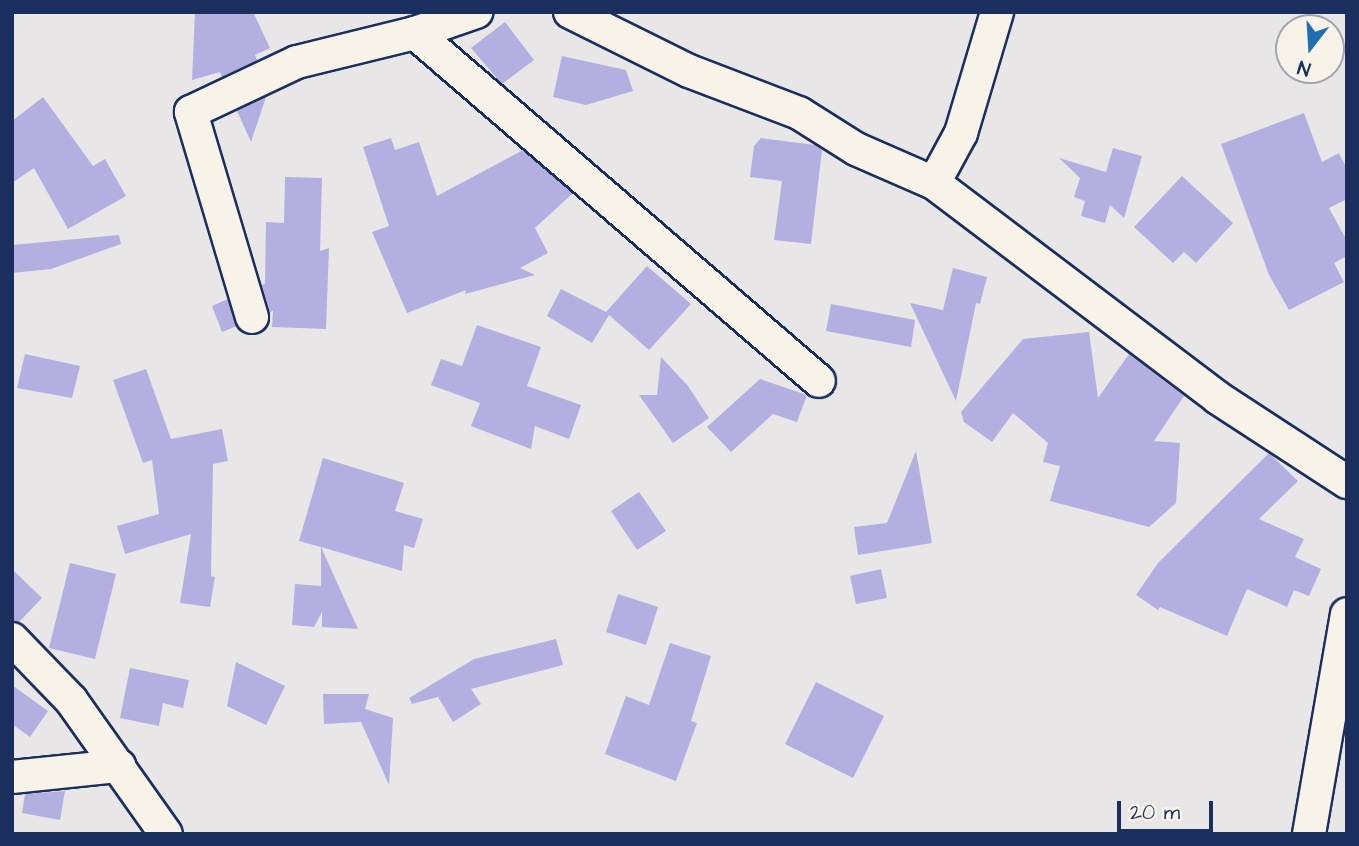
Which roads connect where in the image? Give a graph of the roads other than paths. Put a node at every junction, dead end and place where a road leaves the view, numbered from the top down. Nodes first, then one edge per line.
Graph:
1 (476, 12) edge
2 (570, 12) edge
3 (997, 12) edge
4 (415, 33) junction
5 (934, 183) junction
6 (252, 317) dead end
7 (818, 381) dead end
8 (1347, 482) edge
9 (1347, 614) edge
10 (12, 639) edge
11 (119, 766) junction
12 (12, 777) edge
13 (166, 834) edge
14 (1309, 834) edge

1 - 4 street
2 - 5 street
3 - 5 street
4 - 6 street
4 - 7 street
5 - 8 street
9 - 14 street
10 - 11 street
11 - 12 street
11 - 13 street

